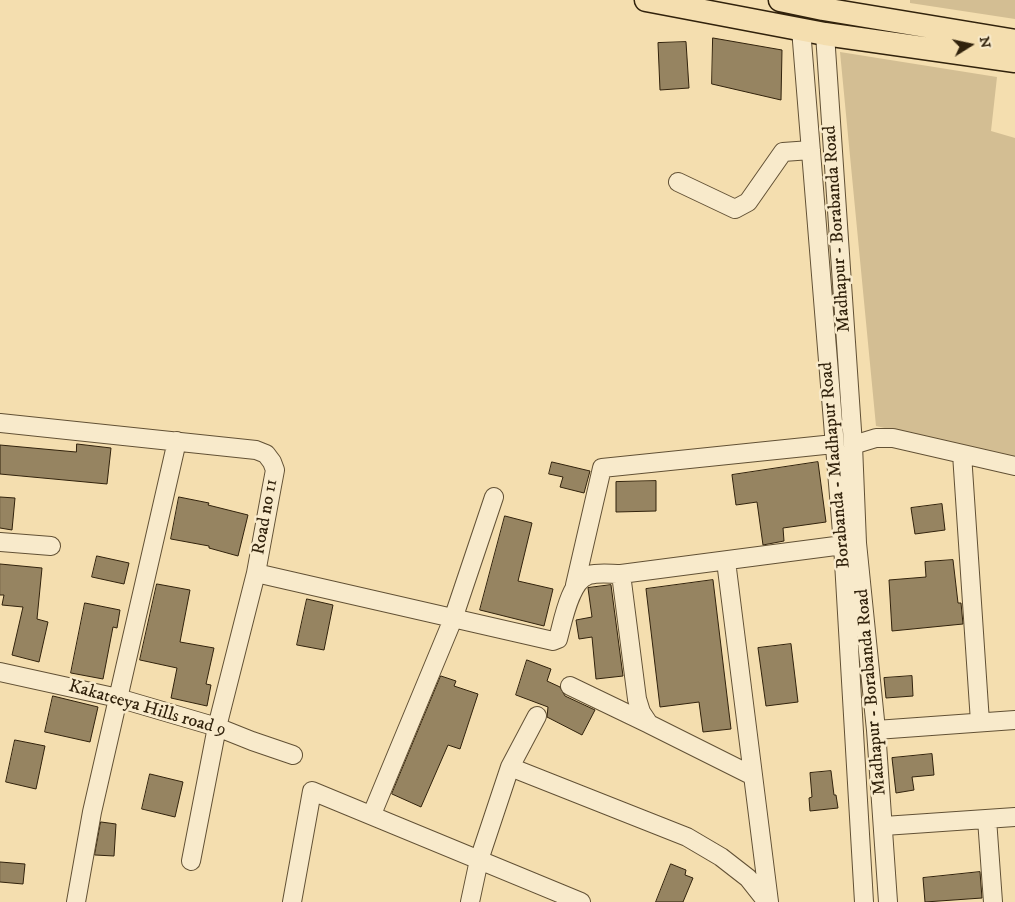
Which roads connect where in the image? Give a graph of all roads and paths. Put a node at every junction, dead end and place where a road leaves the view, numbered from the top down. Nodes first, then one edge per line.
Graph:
1 (646, 0) edge
2 (793, 1) edge
3 (823, 5) edge
4 (801, 29) junction
5 (825, 34) junction
6 (1015, 40) edge
7 (1015, 61) edge
8 (811, 150) junction
9 (678, 182) dead end
10 (0, 423) edge
11 (176, 441) junction
12 (834, 444) junction
13 (853, 445) junction
14 (962, 454) junction
15 (1015, 466) edge
16 (494, 498) dead end
17 (0, 542) edge
18 (843, 545) junction
19 (51, 546) dead end
20 (726, 561) junction
21 (256, 573) junction
22 (621, 574) junction
23 (575, 585) junction
24 (452, 619) junction
25 (0, 672) edge
26 (570, 686) dead end
27 (118, 698) junction
28 (537, 716) dead end
29 (1015, 720) edge
30 (980, 722) junction
31 (649, 724) junction
32 (217, 726) junction
33 (876, 730) junction
34 (293, 755) dead end
35 (510, 767) junction
36 (753, 776) junction
37 (372, 814) junction
38 (1015, 817) edge
39 (987, 819) junction
40 (884, 826) junction
41 (479, 860) junction
42 (190, 861) dead end
43 (76, 902) edge
44 (292, 902) edge
45 (470, 902) edge
46 (581, 902) edge
47 (768, 902) edge
48 (864, 902) edge
49 (888, 902) edge
50 (993, 902) edge

1 - 4 main road
2 - 3 main road
2 - 4 main road
3 - 5 main road
3 - 6 main road
4 - 5 main road
4 - 8 street, Borabanda - Madhapur Road
5 - 7 main road
5 - 13 street, Madhapur - Borabanda Road
8 - 9 street
8 - 12 street, Borabanda - Madhapur Road
10 - 11 street, Road no 11
11 - 21 street, Road no 11
11 - 27 street
12 - 18 street, Borabanda - Madhapur Road
12 - 23 street
13 - 14 street
13 - 33 street, Madhapur - Borabanda Road
14 - 15 street
14 - 30 street
16 - 24 street
17 - 19 street
18 - 20 street
18 - 48 street, Borabanda - Madhapur Road
20 - 22 street
20 - 36 street
21 - 24 street
21 - 32 street, Road no 11
22 - 23 street
22 - 31 street
23 - 24 street
24 - 37 street
25 - 27 street, Kakateeya Hills road 9
26 - 31 street
27 - 32 street, Kakateeya Hills road 9
27 - 43 street
28 - 35 street
29 - 30 street
30 - 33 street
31 - 36 street
32 - 34 street, Kakateeya Hills road 9
32 - 42 street, Road no 11
33 - 40 street, Madhapur - Borabanda Road
35 - 41 street
35 - 47 street
36 - 47 street
37 - 41 street
37 - 44 street
38 - 39 street
39 - 40 street
39 - 50 street
40 - 49 street, Madhapur - Borabanda Road
41 - 45 street
41 - 46 street

